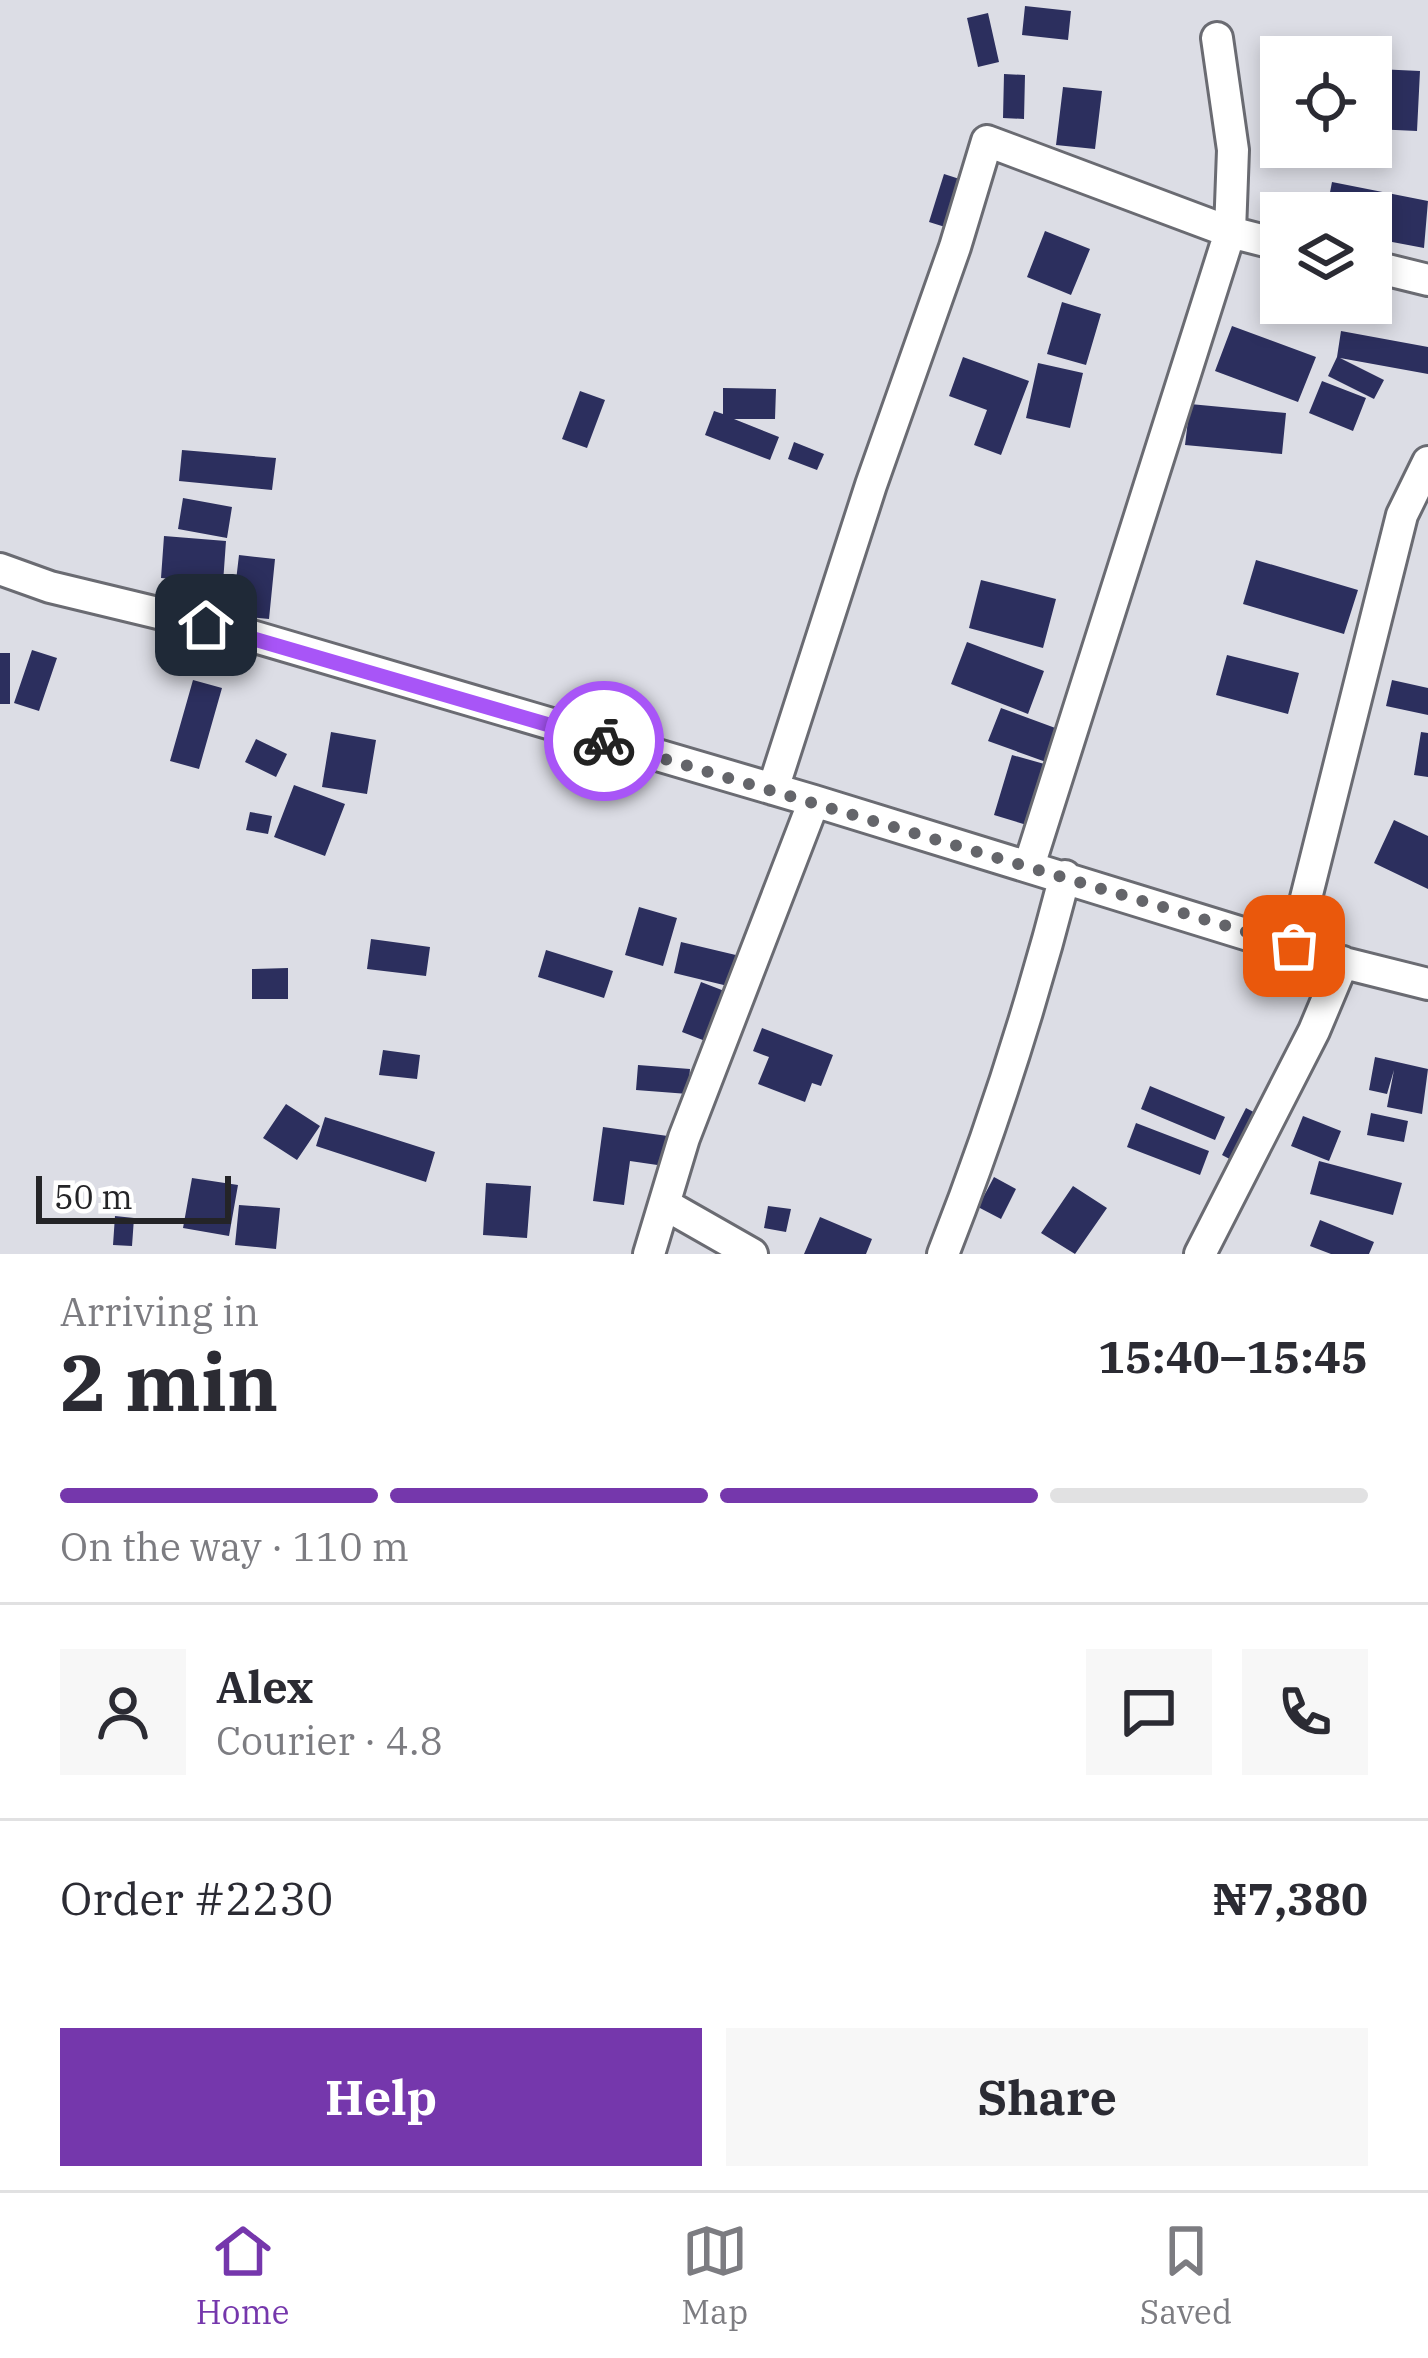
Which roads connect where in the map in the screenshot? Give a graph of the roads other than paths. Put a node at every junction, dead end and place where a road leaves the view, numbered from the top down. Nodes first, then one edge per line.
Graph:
1 (1217, 38) dead end
2 (1230, 232) junction
3 (1260, 239) edge
4 (1392, 271) edge
5 (1428, 280) edge
6 (1428, 462) edge
7 (0, 568) edge
8 (773, 789) junction
9 (814, 801) junction
10 (1029, 866) junction
11 (1065, 876) junction
12 (1294, 946) junction
13 (1343, 962) junction
14 (1428, 984) edge
15 (666, 1205) junction
16 (649, 1254) edge
17 (752, 1254) edge
18 (943, 1254) edge
19 (1200, 1254) edge

1 - 2 street
2 - 3 street
2 - 8 street
2 - 10 street
4 - 5 street
6 - 12 street
7 - 8 street
8 - 9 street
9 - 10 street
9 - 15 street
10 - 11 street
11 - 12 street
11 - 18 street
12 - 13 street
13 - 14 street
13 - 19 street
15 - 16 street
15 - 17 street

